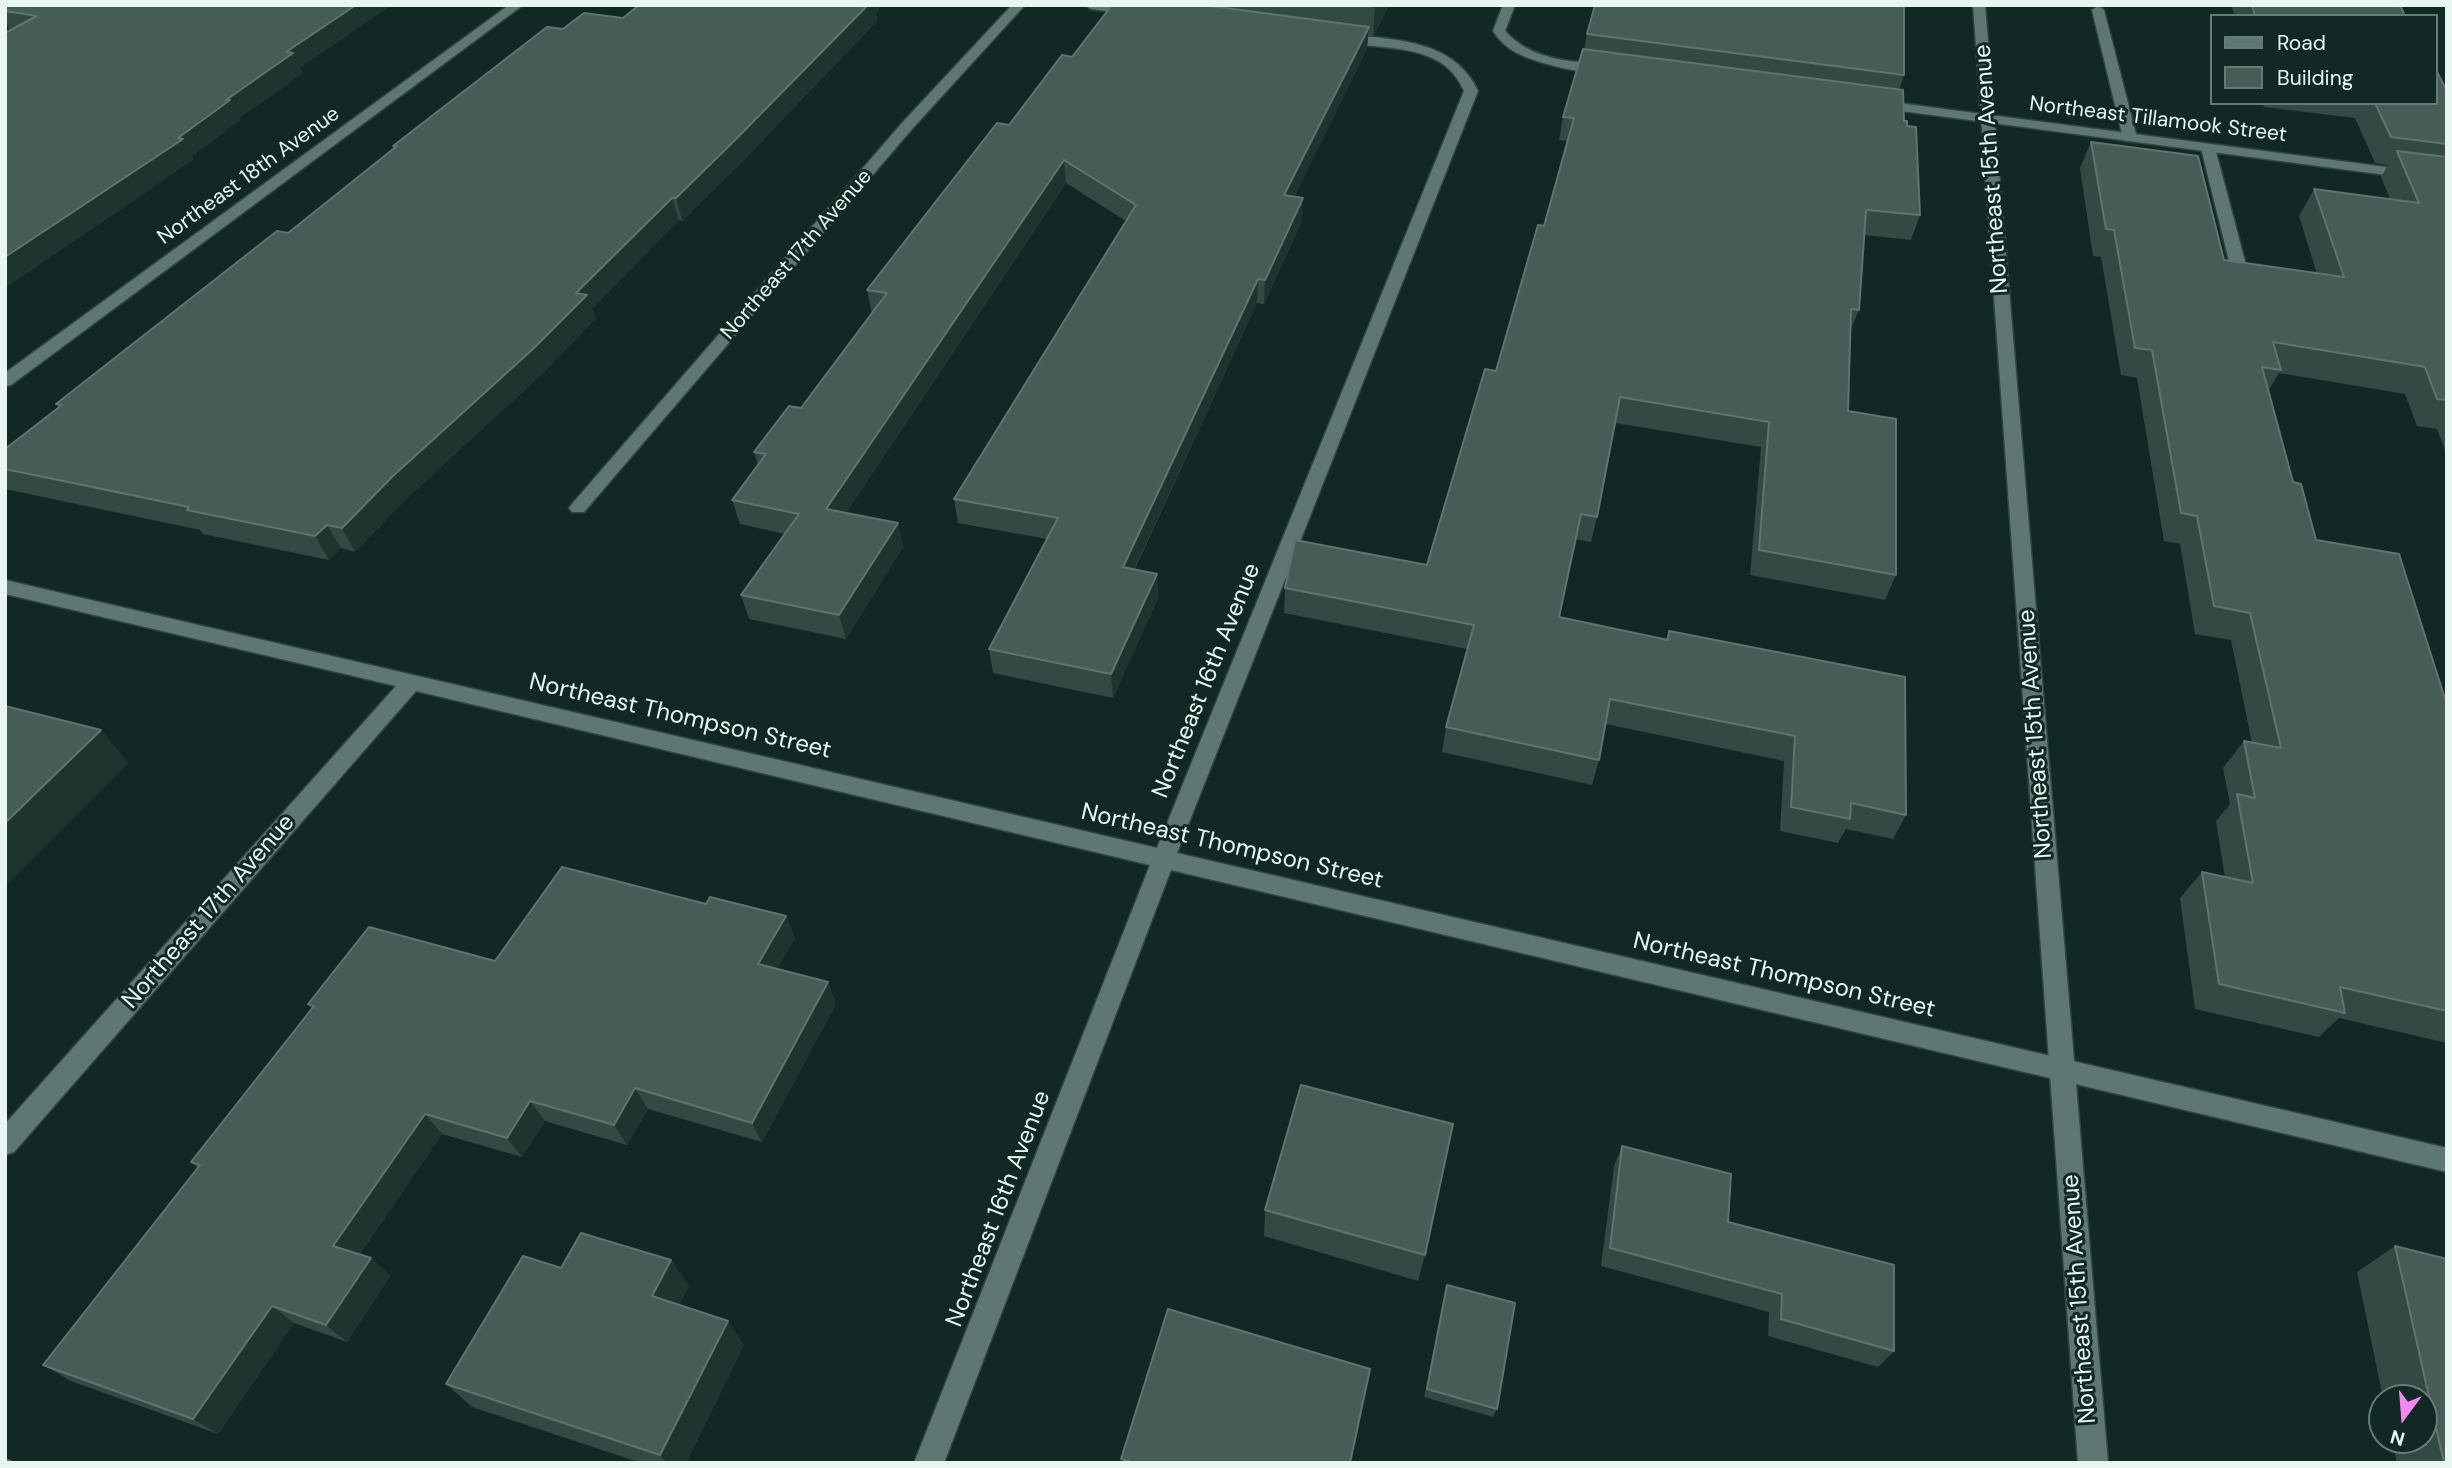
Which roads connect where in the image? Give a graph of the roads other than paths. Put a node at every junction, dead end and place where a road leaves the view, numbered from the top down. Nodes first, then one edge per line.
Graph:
1 (517, 5) edge
2 (1019, 5) edge
3 (1091, 5) edge
4 (1509, 5) edge
5 (1979, 5) edge
6 (2098, 10) dead end
7 (1144, 12) edge
8 (1331, 37) edge
9 (1622, 71) edge
10 (1867, 103) edge
11 (1988, 119) junction
12 (2130, 138) junction
13 (2208, 148) junction
14 (2447, 179) edge
15 (2239, 269) edge
16 (5, 381) edge
17 (579, 508) dead end
18 (5, 587) edge
19 (413, 681) junction
20 (1164, 859) junction
21 (2062, 1068) junction
22 (5, 1143) edge
23 (2447, 1160) edge
24 (929, 1463) edge
25 (2092, 1463) edge

1 - 16 street, Northeast 18th Avenue
2 - 17 street, Northeast 17th Avenue
3 - 7 street
4 - 9 street
5 - 11 street, Northeast 15th Avenue
6 - 12 street
8 - 20 street, Northeast 16th Avenue
10 - 11 street, Northeast Tillamook Street
11 - 12 street, Northeast Tillamook Street
11 - 21 street, Northeast 15th Avenue
12 - 13 street, Northeast Tillamook Street
13 - 14 street, Northeast Tillamook Street
13 - 15 street
18 - 19 street, Northeast Thompson Street
19 - 20 street, Northeast Thompson Street
19 - 22 street, Northeast 17th Avenue
20 - 21 street, Northeast Thompson Street
20 - 24 street, Northeast 16th Avenue
21 - 23 street, Northeast Thompson Street
21 - 25 street, Northeast 15th Avenue

